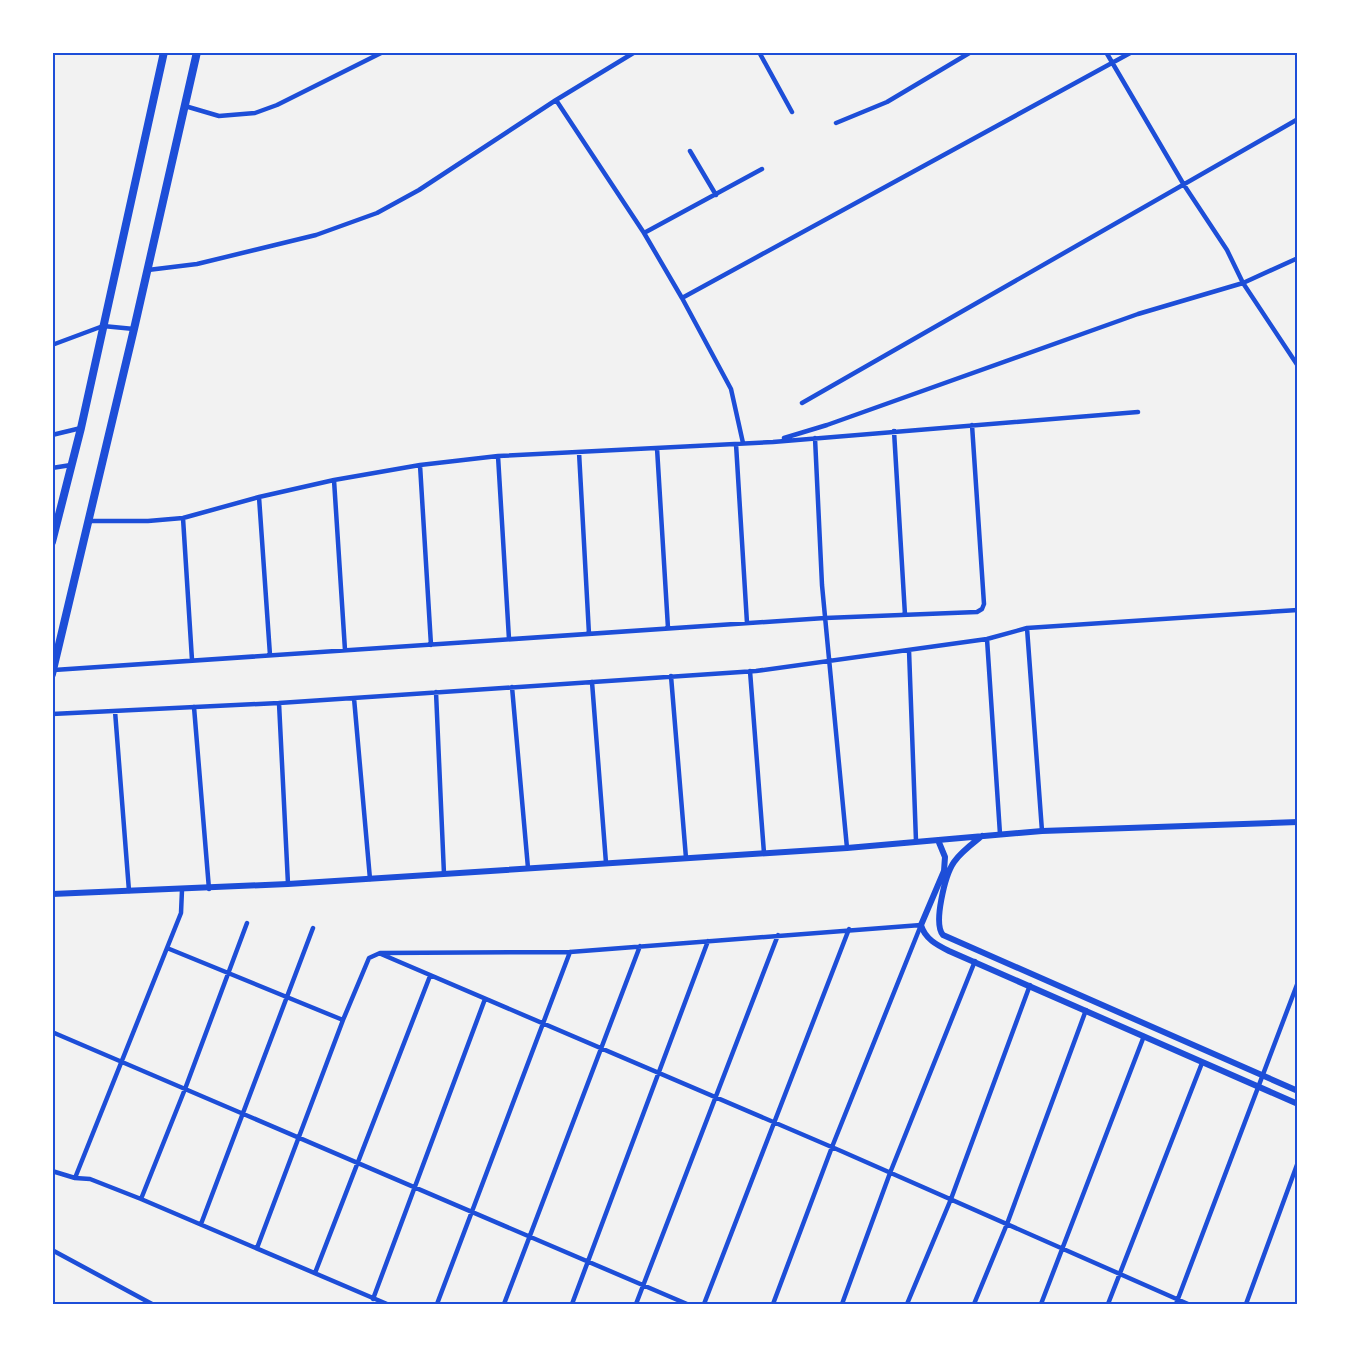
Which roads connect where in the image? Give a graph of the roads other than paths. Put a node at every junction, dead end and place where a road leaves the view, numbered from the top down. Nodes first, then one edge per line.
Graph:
1 (164, 52) edge
2 (197, 52) edge
3 (383, 52) edge
4 (635, 52) edge
5 (759, 52) edge
6 (971, 52) edge
7 (1106, 52) edge
8 (1132, 52) edge
9 (1113, 63) junction
10 (556, 100) junction
11 (184, 106) junction
12 (792, 112) dead end
13 (1298, 119) edge
14 (836, 123) dead end
15 (690, 151) dead end
16 (762, 169) dead end
17 (1184, 185) junction
18 (716, 195) junction
19 (644, 233) junction
20 (1298, 258) edge
21 (148, 270) junction
22 (1243, 283) junction
23 (682, 298) junction
24 (103, 326) junction
25 (134, 329) junction
26 (52, 345) edge
27 (1298, 366) edge
28 (802, 403) dead end
29 (1138, 412) dead end
30 (972, 425) junction
31 (81, 428) junction
32 (894, 431) junction
33 (52, 435) edge
34 (815, 438) junction
35 (773, 442) junction
36 (743, 443) junction
37 (736, 444) junction
38 (657, 448) junction
39 (579, 452) junction
40 (498, 456) junction
41 (72, 465) junction
42 (420, 465) junction
43 (52, 468) edge
44 (334, 480) junction
45 (259, 497) junction
46 (183, 518) junction
47 (88, 521) junction
48 (52, 542) edge
49 (1298, 610) edge
50 (905, 615) junction
51 (825, 618) junction
52 (747, 623) junction
53 (668, 628) junction
54 (1027, 628) junction
55 (589, 634) junction
56 (509, 639) junction
57 (987, 639) junction
58 (430, 645) junction
59 (345, 650) junction
60 (909, 650) junction
61 (270, 656) junction
62 (192, 660) junction
63 (828, 660) junction
64 (750, 671) junction
65 (53, 672) edge
66 (671, 676) junction
67 (592, 682) junction
68 (512, 687) junction
69 (436, 692) junction
70 (354, 698) junction
71 (279, 703) junction
72 (194, 707) junction
73 (116, 711) junction
74 (52, 714) edge
75 (1298, 822) edge
76 (1042, 831) junction
77 (1000, 834) junction
78 (982, 836) junction
79 (938, 840) junction
80 (916, 841) junction
81 (847, 848) junction
82 (764, 853) junction
83 (686, 858) junction
84 (606, 863) junction
85 (528, 868) junction
86 (444, 874) junction
87 (370, 879) junction
88 (288, 884) junction
89 (209, 889) junction
90 (182, 890) junction
91 (129, 891) junction
92 (52, 894) edge
93 (247, 923) dead end
94 (921, 925) junction
95 (313, 928) dead end
96 (849, 929) junction
97 (778, 935) junction
98 (708, 941) junction
99 (640, 946) junction
100 (167, 948) junction
101 (570, 952) junction
102 (380, 953) junction
103 (975, 961) junction
104 (228, 973) junction
105 (430, 976) junction
106 (1298, 982) edge
107 (1030, 985) junction
108 (287, 997) junction
109 (485, 999) junction
110 (1086, 1010) junction
111 (343, 1020) junction
112 (543, 1024) junction
113 (52, 1032) edge
114 (1144, 1036) junction
115 (602, 1049) junction
116 (123, 1062) junction
117 (1202, 1063) junction
118 (660, 1074) junction
119 (1262, 1076) junction
120 (1257, 1087) junction
121 (185, 1089) junction
122 (1298, 1091) edge
123 (717, 1098) junction
124 (1298, 1104) edge
125 (242, 1114) junction
126 (775, 1123) junction
127 (299, 1139) junction
128 (832, 1147) junction
129 (1298, 1162) edge
130 (358, 1164) junction
131 (52, 1171) edge
132 (890, 1173) junction
133 (75, 1178) junction
134 (415, 1188) junction
135 (141, 1199) junction
136 (951, 1199) junction
137 (472, 1212) junction
138 (201, 1224) junction
139 (1006, 1224) junction
140 (530, 1238) junction
141 (256, 1248) junction
142 (1062, 1249) junction
143 (52, 1250) edge
144 (590, 1263) junction
145 (315, 1273) junction
146 (1120, 1274) junction
147 (643, 1286) junction
148 (374, 1299) junction
149 (1177, 1302) edge
150 (152, 1305) edge
151 (387, 1305) edge
152 (437, 1305) edge
153 (504, 1305) edge
154 (572, 1305) edge
155 (636, 1305) edge
156 (687, 1305) edge
157 (704, 1305) edge
158 (773, 1305) edge
159 (842, 1305) edge
160 (907, 1305) edge
161 (974, 1305) edge
162 (1041, 1305) edge
163 (1108, 1305) edge
164 (1188, 1305) edge
165 (1246, 1305) edge

1 - 24 highway
2 - 11 highway
3 - 11 street
4 - 10 street
5 - 12 street
6 - 14 street
7 - 9 street
8 - 9 street
9 - 17 street
9 - 23 street
10 - 19 street
10 - 21 street
11 - 21 highway
13 - 17 street
15 - 18 street
16 - 18 street
17 - 22 street
17 - 28 street
18 - 19 street
19 - 23 street
20 - 22 street
21 - 25 highway
22 - 27 street
22 - 35 street
23 - 36 street
24 - 25 street
24 - 26 street
24 - 31 highway
25 - 47 highway
29 - 30 street
30 - 32 street
30 - 50 street
31 - 33 street
31 - 41 highway
32 - 34 street
32 - 50 street
34 - 35 street
34 - 51 street
35 - 36 street
36 - 37 street
37 - 38 street
37 - 52 street
38 - 39 street
38 - 53 street
39 - 40 street
39 - 55 street
40 - 42 street
40 - 56 street
41 - 43 street
41 - 48 highway
42 - 44 street
42 - 58 street
44 - 45 street
44 - 59 street
45 - 46 street
45 - 61 street
46 - 47 street
46 - 62 street
47 - 65 highway
49 - 54 street
50 - 51 street
51 - 52 street
51 - 63 street
52 - 53 street
53 - 55 street
54 - 57 street
54 - 76 street
55 - 56 street
56 - 58 street
57 - 60 street
57 - 77 street
58 - 59 street
59 - 61 street
60 - 63 street
60 - 80 street
61 - 62 street
62 - 65 street
63 - 64 street
63 - 81 street
64 - 66 street
64 - 82 street
66 - 67 street
66 - 83 street
67 - 68 street
67 - 84 street
68 - 69 street
68 - 85 street
69 - 70 street
69 - 86 street
70 - 71 street
70 - 87 street
71 - 72 street
71 - 88 street
72 - 73 street
72 - 89 street
73 - 74 street
73 - 91 street
75 - 76 street
76 - 77 street
77 - 78 street
78 - 79 street
78 - 119 street
79 - 80 street
79 - 94 street
80 - 81 street
81 - 82 street
82 - 83 street
83 - 84 street
84 - 85 street
85 - 86 street
86 - 87 street
87 - 88 street
88 - 89 street
89 - 90 street
90 - 91 street
90 - 100 street
91 - 92 street
93 - 104 street
94 - 96 street
94 - 103 street
94 - 128 street
95 - 108 street
96 - 97 street
96 - 126 street
97 - 98 street
97 - 123 street
98 - 99 street
98 - 118 street
99 - 101 street
99 - 115 street
100 - 104 street
100 - 116 street
101 - 102 street
101 - 112 street
102 - 105 street
102 - 111 street
103 - 107 street
103 - 132 street
104 - 108 street
104 - 121 street
105 - 109 street
105 - 130 street
106 - 119 street
107 - 110 street
107 - 136 street
108 - 111 street
108 - 125 street
109 - 112 street
109 - 134 street
110 - 114 street
110 - 139 street
111 - 127 street
112 - 115 street
112 - 137 street
113 - 116 street
114 - 117 street
114 - 142 street
115 - 118 street
115 - 140 street
116 - 121 street
116 - 133 street
117 - 120 street
117 - 146 street
118 - 123 street
118 - 144 street
119 - 120 street
119 - 122 street
120 - 124 street
120 - 149 street
121 - 125 street
121 - 135 street
123 - 126 street
123 - 147 street
125 - 127 street
125 - 138 street
126 - 128 street
126 - 157 street
127 - 130 street
127 - 141 street
128 - 132 street
128 - 158 street
129 - 165 street
130 - 134 street
130 - 145 street
131 - 133 street
132 - 136 street
132 - 159 street
133 - 135 street
134 - 137 street
134 - 148 street
135 - 138 street
136 - 139 street
136 - 160 street
137 - 140 street
137 - 152 street
138 - 141 street
139 - 142 street
139 - 161 street
140 - 144 street
140 - 153 street
141 - 145 street
142 - 146 street
142 - 162 street
143 - 150 street
144 - 147 street
144 - 154 street
145 - 148 street
146 - 149 street
146 - 163 street
147 - 155 street
147 - 156 street
148 - 151 street
149 - 164 street

